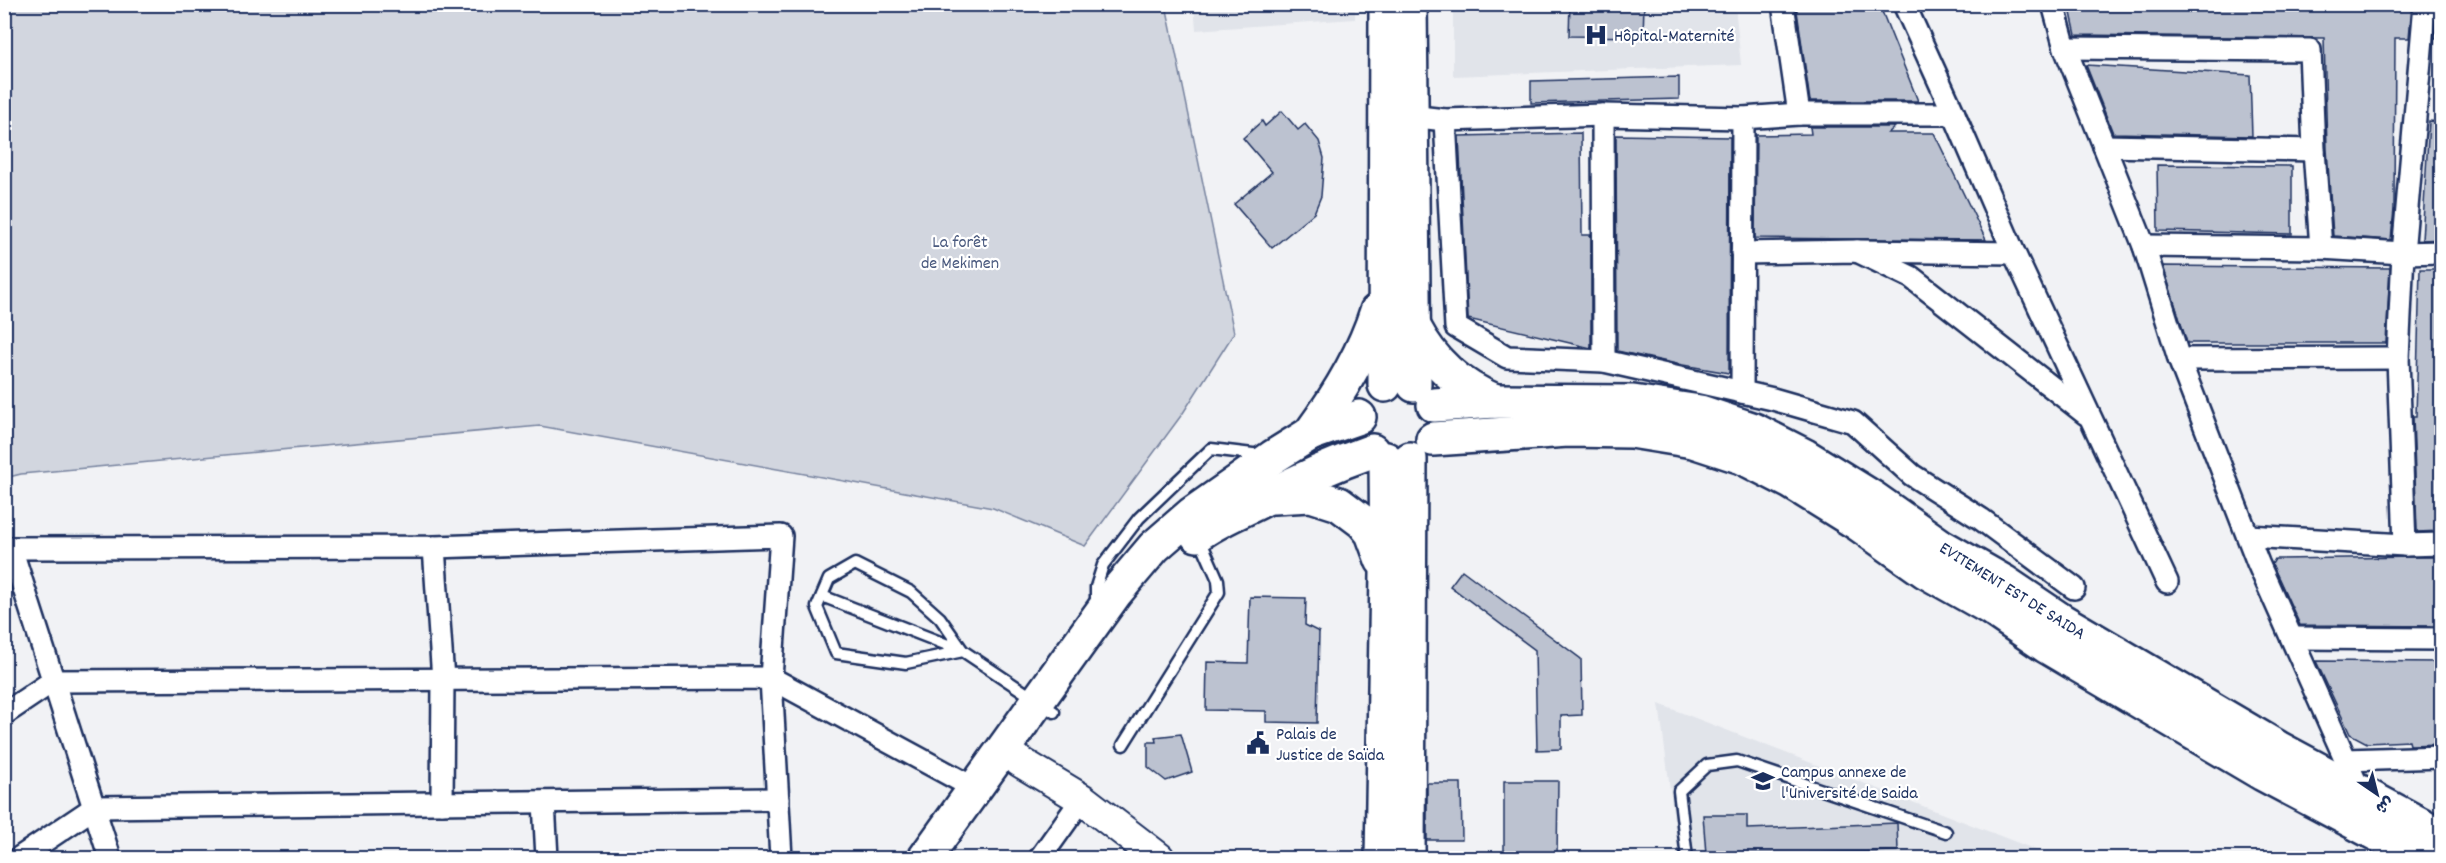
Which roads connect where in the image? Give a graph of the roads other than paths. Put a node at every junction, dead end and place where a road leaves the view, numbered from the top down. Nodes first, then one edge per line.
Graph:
1 (1386, 4) edge
2 (1410, 4) edge
3 (1783, 4) edge
4 (1904, 4) edge
5 (2053, 4) edge
6 (2425, 4) edge
7 (2065, 48) junction
8 (1799, 114) junction
9 (1954, 114) junction
10 (1398, 115) junction
11 (1603, 115) junction
12 (1743, 118) junction
13 (1445, 120) junction
14 (2104, 146) junction
15 (2314, 150) junction
16 (2144, 246) junction
17 (2321, 248) junction
18 (1857, 251) junction
19 (2442, 252) edge
20 (1742, 253) junction
21 (2013, 253) junction
22 (2403, 253) junction
23 (1384, 289) junction
24 (1414, 327) junction
25 (2398, 358) junction
26 (2179, 359) junction
27 (1604, 361) junction
28 (1411, 392) junction
29 (1742, 393) junction
30 (1495, 401) junction
31 (1359, 417) junction
32 (2090, 417) junction
33 (1310, 434) junction
34 (1400, 452) junction
35 (1266, 498) junction
36 (1198, 534) junction
37 (2248, 536) junction
38 (2442, 544) edge
39 (2405, 545) junction
40 (434, 547) junction
41 (8, 550) edge
42 (1387, 574) junction
43 (2167, 582) dead end
44 (2074, 588) dead end
45 (822, 596) junction
46 (2292, 638) junction
47 (2442, 639) edge
48 (963, 651) junction
49 (771, 678) junction
50 (443, 680) junction
51 (54, 681) junction
52 (1046, 708) junction
53 (4, 714) edge
54 (1123, 745) dead end
55 (2442, 757) edge
56 (2346, 760) junction
57 (1019, 761) junction
58 (974, 788) junction
59 (2361, 793) junction
60 (778, 799) junction
61 (1082, 799) junction
62 (544, 802) junction
63 (442, 803) junction
64 (95, 807) junction
65 (1946, 832) dead end
66 (2442, 836) edge
67 (2391, 850) edge
68 (19, 858) edge
69 (110, 858) edge
70 (547, 858) edge
71 (781, 858) edge
72 (925, 858) edge
73 (951, 858) edge
74 (1040, 858) edge
75 (1159, 858) edge
76 (1382, 858) edge
77 (1408, 858) edge
78 (1687, 858) edge
79 (2421, 858) edge

1 - 10 main road
2 - 10 main road
3 - 8 street
4 - 9 street
5 - 7 street
6 - 22 street
7 - 14 street
7 - 15 street
8 - 9 street
8 - 12 street
9 - 21 street
10 - 13 street
10 - 23 main road
10 - 24 main road
11 - 12 street
11 - 13 street
11 - 27 street
12 - 20 street
13 - 27 street
14 - 15 street
14 - 16 street
15 - 17 street
16 - 17 street
16 - 26 street
17 - 22 street
18 - 20 street
18 - 21 street
18 - 32 street
19 - 22 street
20 - 29 street
21 - 32 street
22 - 25 street
23 - 28 main road
23 - 33 main road
24 - 28 main road
24 - 30 main road
25 - 26 street
25 - 39 street
26 - 37 street
27 - 29 street
28 - 30 main road, EVITEMENT EST DE SAIDA
28 - 31 main road
28 - 34 main road
29 - 44 street
30 - 59 main road, EVITEMENT EST DE SAIDA
31 - 33 main road
31 - 34 main road
32 - 43 street
33 - 52 main road
34 - 35 main road
34 - 42 main road
34 - 67 main road
34 - 77 main road
35 - 36 main road
35 - 42 main road
36 - 52 main road
36 - 54 lane
37 - 39 street
37 - 46 street
38 - 39 street
40 - 41 street
40 - 49 street
40 - 50 street
41 - 51 street
42 - 76 main road
45 - 48 lane
45 - 48 lane
45 - 48 lane
46 - 47 street
46 - 56 street
48 - 52 lane
49 - 50 street
49 - 58 street
49 - 60 street
50 - 51 street
50 - 63 street
51 - 53 street
51 - 64 street
52 - 57 main road
52 - 58 main road
55 - 56 street
56 - 59 street
57 - 61 street
57 - 73 main road
58 - 72 main road
59 - 66 main road, EVITEMENT EST DE SAIDA
59 - 67 street
60 - 62 street
60 - 71 street
61 - 74 street
61 - 75 street
62 - 63 street
62 - 70 street
63 - 64 street
64 - 68 street
64 - 69 street
65 - 78 lane
67 - 79 main road

